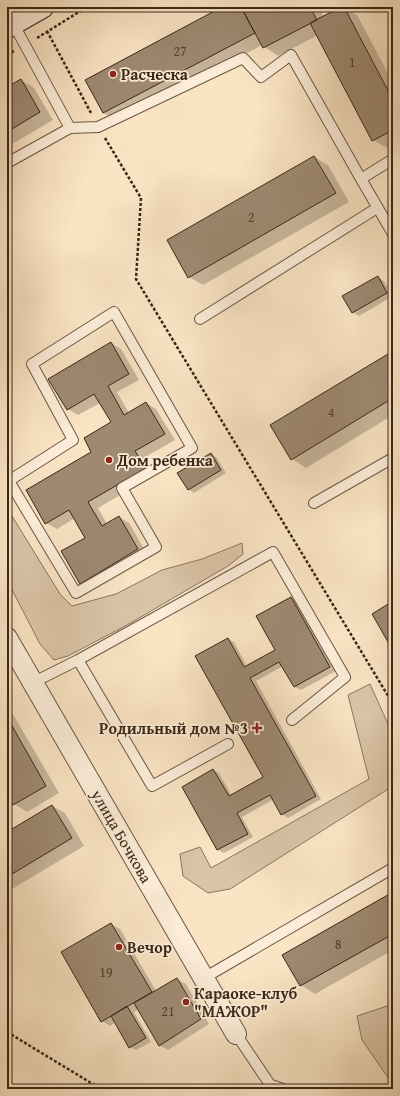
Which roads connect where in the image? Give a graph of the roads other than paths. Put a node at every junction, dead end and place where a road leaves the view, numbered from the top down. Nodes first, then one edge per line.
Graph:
1 (42, 7) edge
2 (9, 21) edge
3 (70, 128) junction
4 (393, 159) edge
5 (7, 163) edge
6 (360, 179) junction
7 (377, 208) junction
8 (393, 234) edge
9 (200, 319) dead end
10 (393, 458) edge
11 (8, 482) edge
12 (314, 503) dead end
13 (7, 638) edge
14 (78, 660) junction
15 (32, 683) junction
16 (292, 720) dead end
17 (228, 744) dead end
18 (393, 868) edge
19 (204, 978) junction
20 (236, 1034) joint
21 (269, 1088) edge
22 (284, 1089) edge

1 - 2 street
2 - 3 lane
3 - 5 lane
3 - 6 lane
4 - 6 lane
6 - 7 lane
7 - 8 lane
7 - 9 lane
10 - 12 lane
11 - 11 lane
13 - 15 street, улица Бочкова
14 - 15 lane
14 - 16 lane
14 - 17 lane
15 - 19 street, улица Бочкова
18 - 19 lane
19 - 20 street, улица Бочкова
20 - 21 lane
21 - 22 lane

